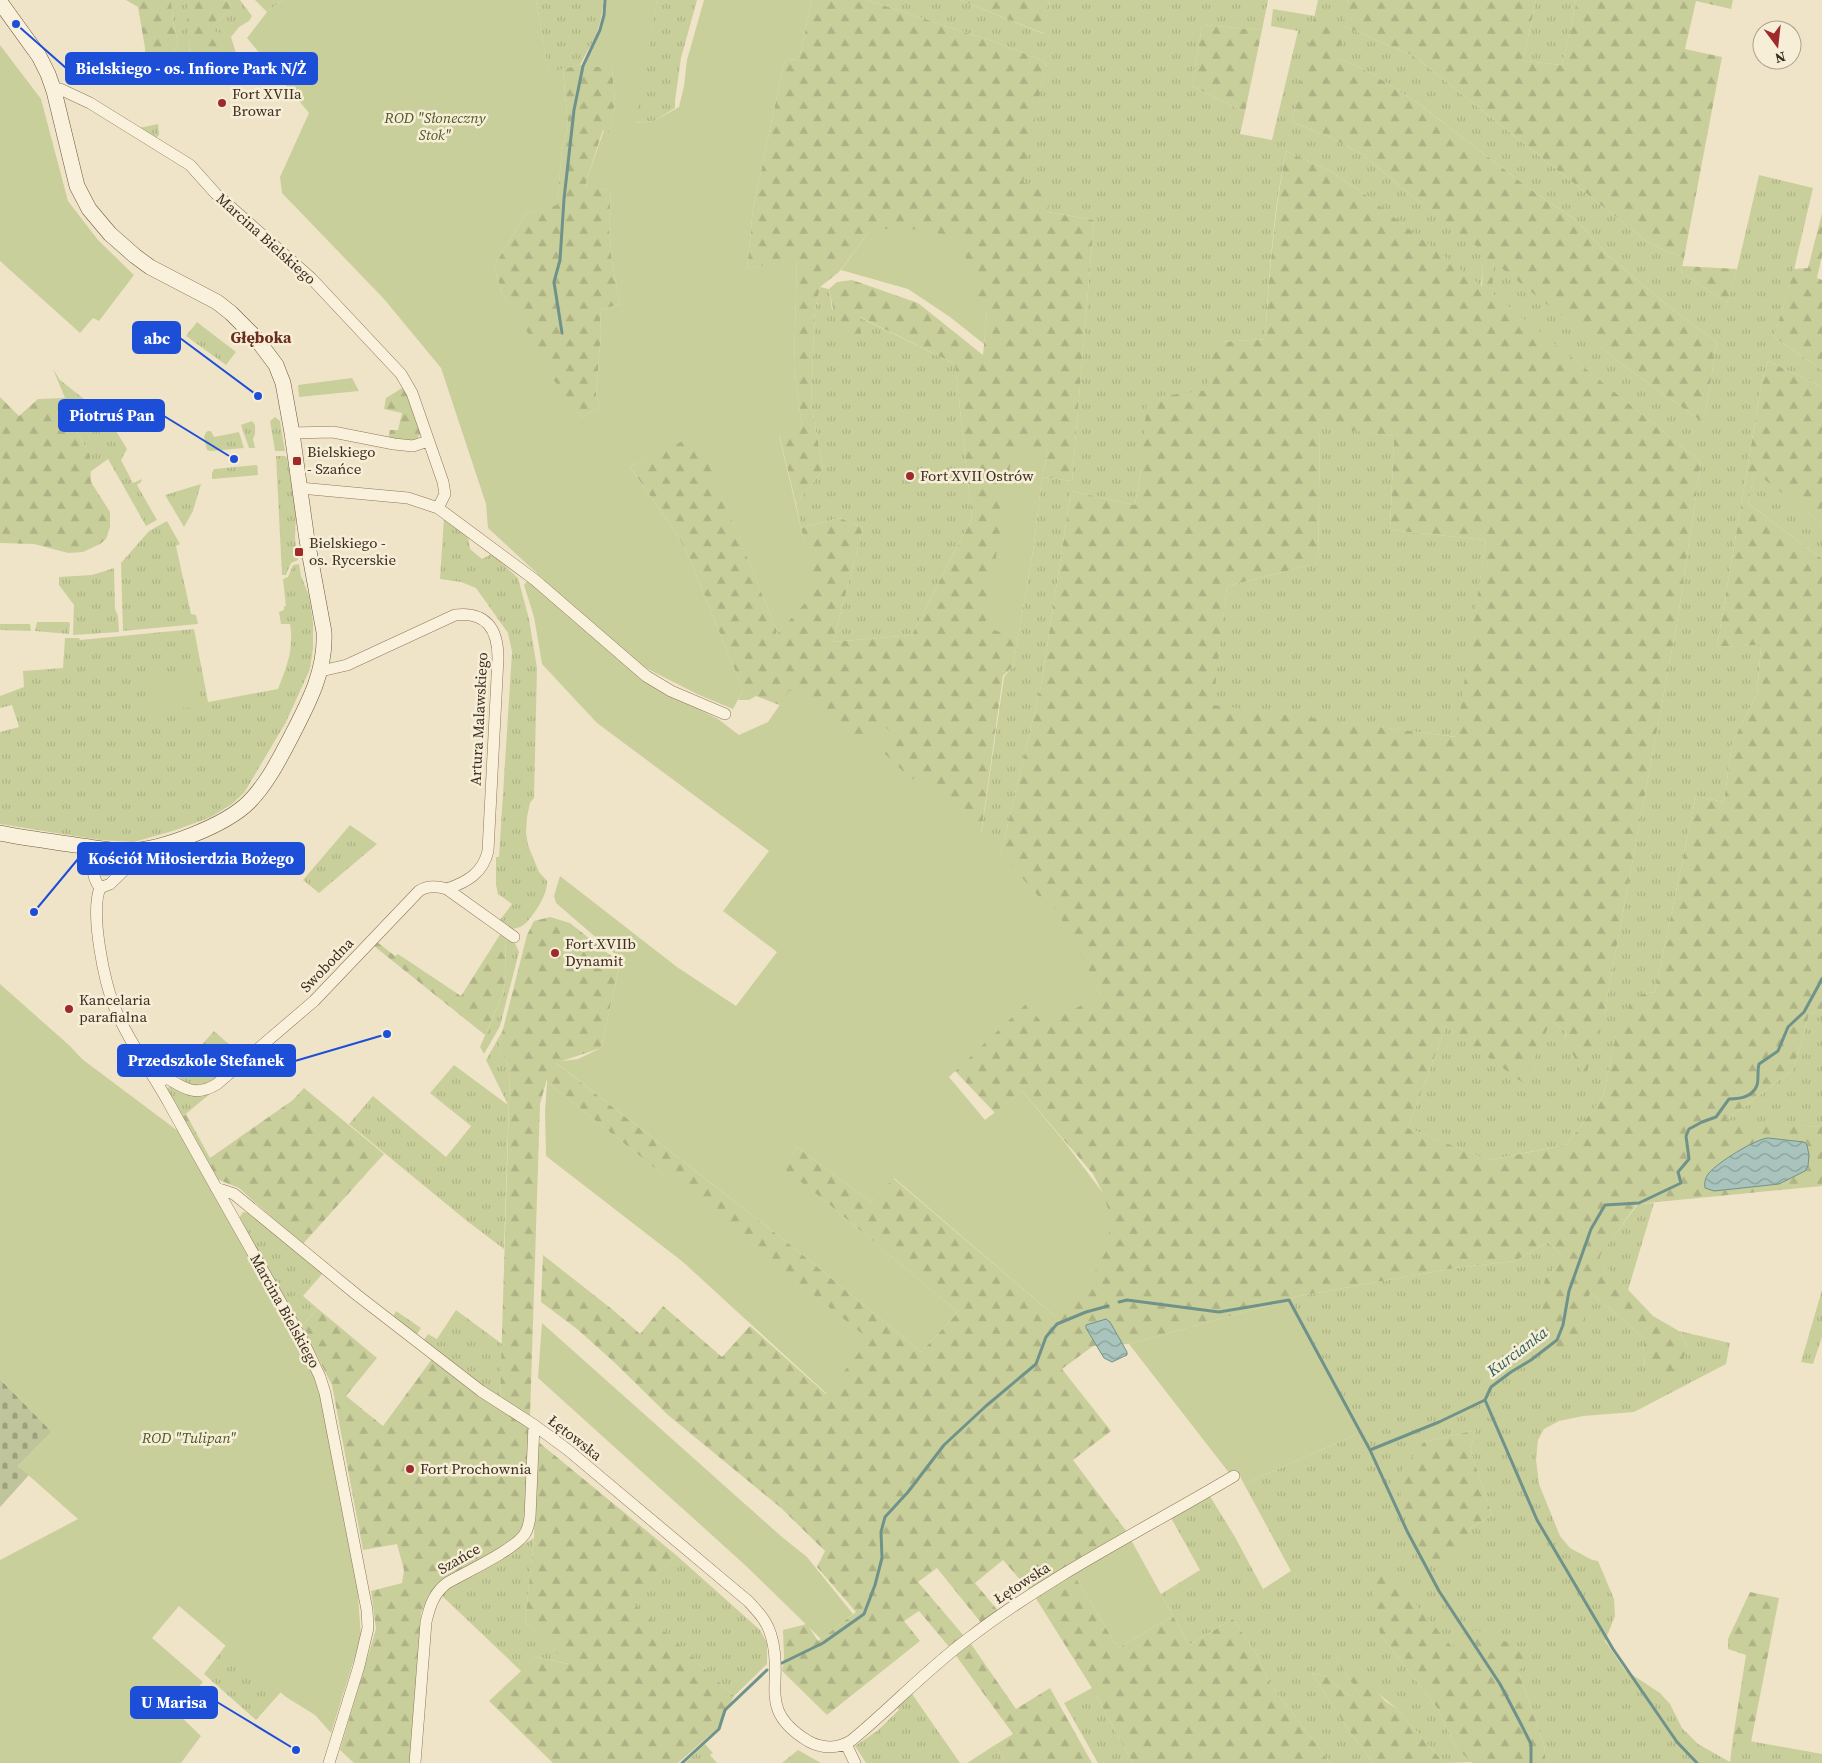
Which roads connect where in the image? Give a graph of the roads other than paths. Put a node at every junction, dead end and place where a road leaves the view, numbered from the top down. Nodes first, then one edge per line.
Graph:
1 (2, 10) edge
2 (54, 91) junction
3 (292, 433) junction
4 (428, 441) junction
5 (300, 488) junction
6 (438, 508) junction
7 (321, 672) junction
8 (726, 714) dead end
9 (0, 833) edge
10 (96, 848) junction
11 (147, 848) junction
12 (116, 850) junction
13 (124, 871) junction
14 (100, 888) junction
15 (447, 889) junction
16 (514, 936) dead end
17 (158, 1083) junction
18 (216, 1188) junction
19 (534, 1424) junction
20 (1234, 1476) dead end
21 (846, 1744) junction
22 (329, 1763) edge
23 (415, 1763) edge
24 (855, 1763) edge

1 - 2 street
2 - 3 street
2 - 4 street, Marcina Bielskiego
3 - 4 street
3 - 5 street
4 - 6 street, Marcina Bielskiego
5 - 6 street
5 - 7 street
6 - 8 street
7 - 11 street
7 - 15 street, Artura Malawskiego
9 - 10 street
10 - 12 street
10 - 14 street, Marcina Bielskiego
11 - 12 street
11 - 13 street
12 - 13 street
13 - 14 street
14 - 17 street, Marcina Bielskiego
15 - 16 street
15 - 17 street, Swobodna
17 - 18 street, Marcina Bielskiego
18 - 19 street, Łętowska
18 - 22 street, Marcina Bielskiego
19 - 21 street, Łętowska
19 - 23 street, Szańce
20 - 21 street, Łętowska
21 - 24 street

